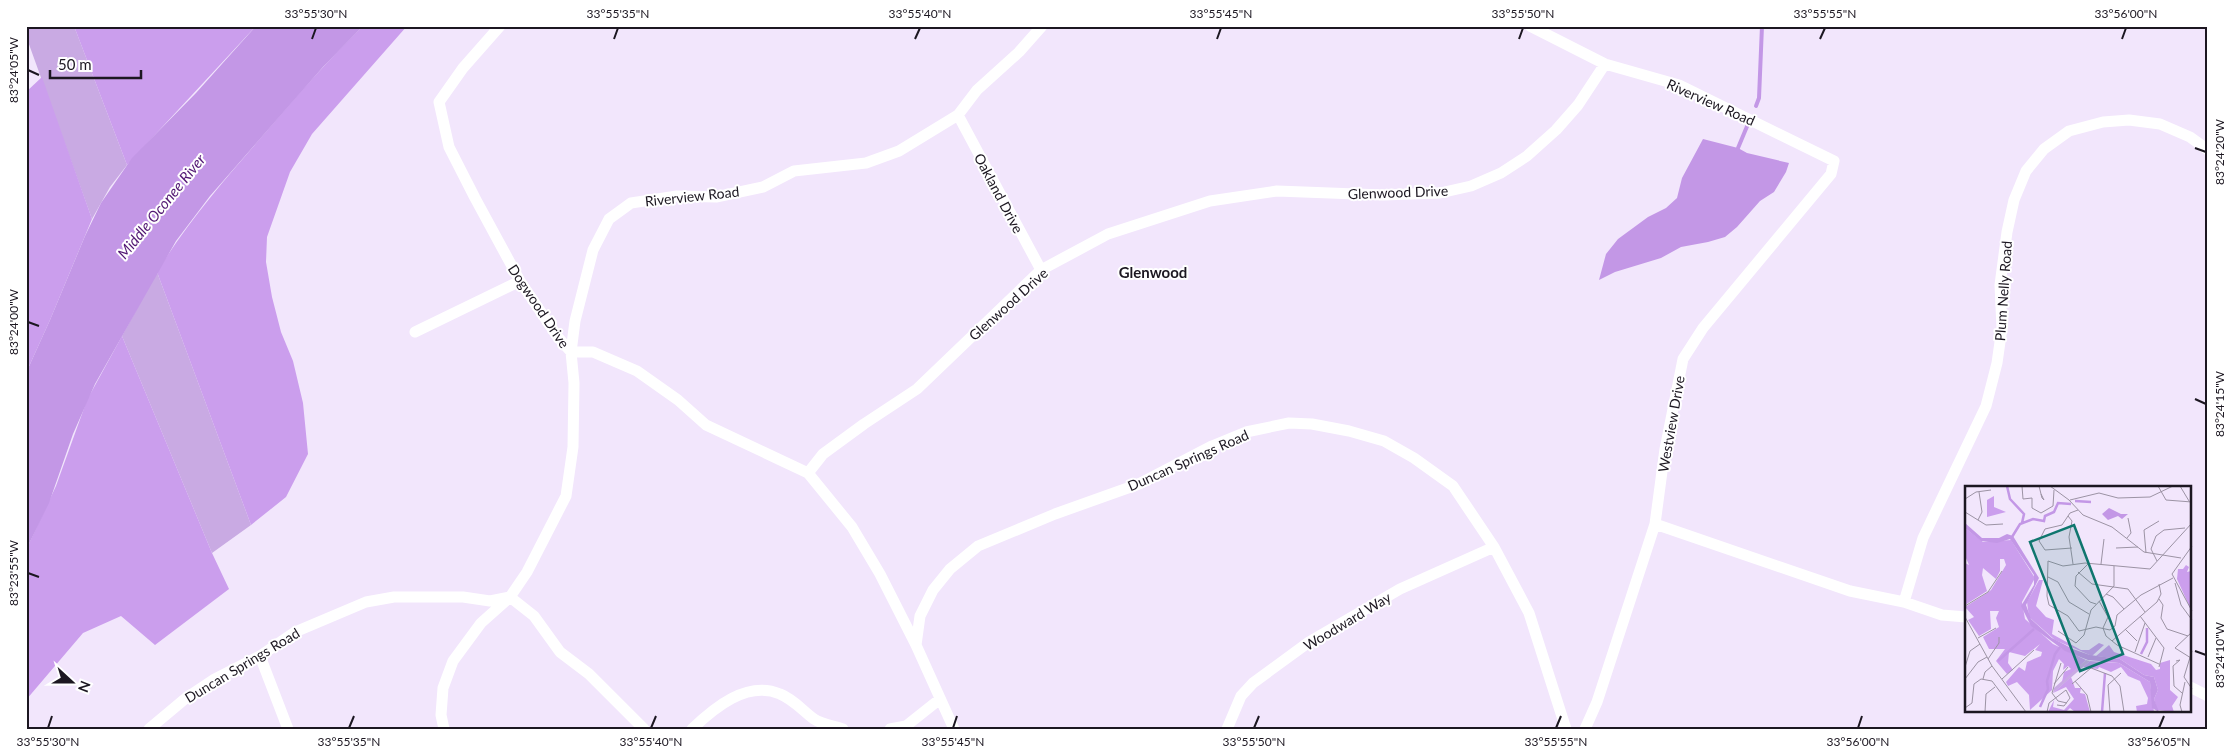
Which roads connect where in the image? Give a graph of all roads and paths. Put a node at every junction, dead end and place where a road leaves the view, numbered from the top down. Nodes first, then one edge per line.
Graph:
1 (500, 26) edge
2 (1042, 26) edge
3 (1530, 26) edge
4 (1604, 64) junction
5 (958, 115) junction
6 (2208, 150) edge
7 (1834, 161) joint
8 (1041, 270) junction
9 (520, 281) junction
10 (415, 332) dead end
11 (571, 352) junction
12 (808, 473) junction
13 (1655, 524) junction
14 (1494, 547) junction
15 (510, 597) junction
16 (1904, 602) junction
17 (1965, 617) edge
18 (916, 645) junction
19 (260, 656) junction
20 (2192, 688) edge
21 (2208, 696) edge
22 (940, 699) junction
23 (149, 729) edge
24 (288, 729) edge
25 (444, 729) edge
26 (644, 729) edge
27 (692, 729) edge
28 (843, 729) edge
29 (890, 729) edge
30 (954, 729) edge
31 (1227, 729) edge
32 (1566, 729) edge
33 (1585, 729) edge

1 - 9 street, Dogwood Drive
2 - 5 street, Riverview Road
3 - 4 street, Riverview Road
4 - 7 street, Riverview Road
4 - 8 street, Glenwood Drive
5 - 8 street, Oakland Drive
5 - 11 street, Riverview Road
6 - 16 street, Plum Nelly Road
7 - 13 street, Westview Drive
8 - 12 street, Glenwood Drive
9 - 10 street
9 - 11 street, Dogwood Drive
11 - 12 street, Dogwood Drive
11 - 15 street, Riverview Road
12 - 18 street
13 - 16 street
13 - 33 street, Westview Drive
14 - 18 street, Duncan Springs Road
14 - 31 street, Woodward Way
14 - 32 street, Duncan Springs Road
15 - 19 street, Duncan Springs Road
15 - 25 street, Riverview Road
15 - 26 street
16 - 17 street
18 - 22 street
19 - 23 street, Duncan Springs Road
19 - 24 street
20 - 21 street
22 - 29 street
22 - 30 street
27 - 28 street

